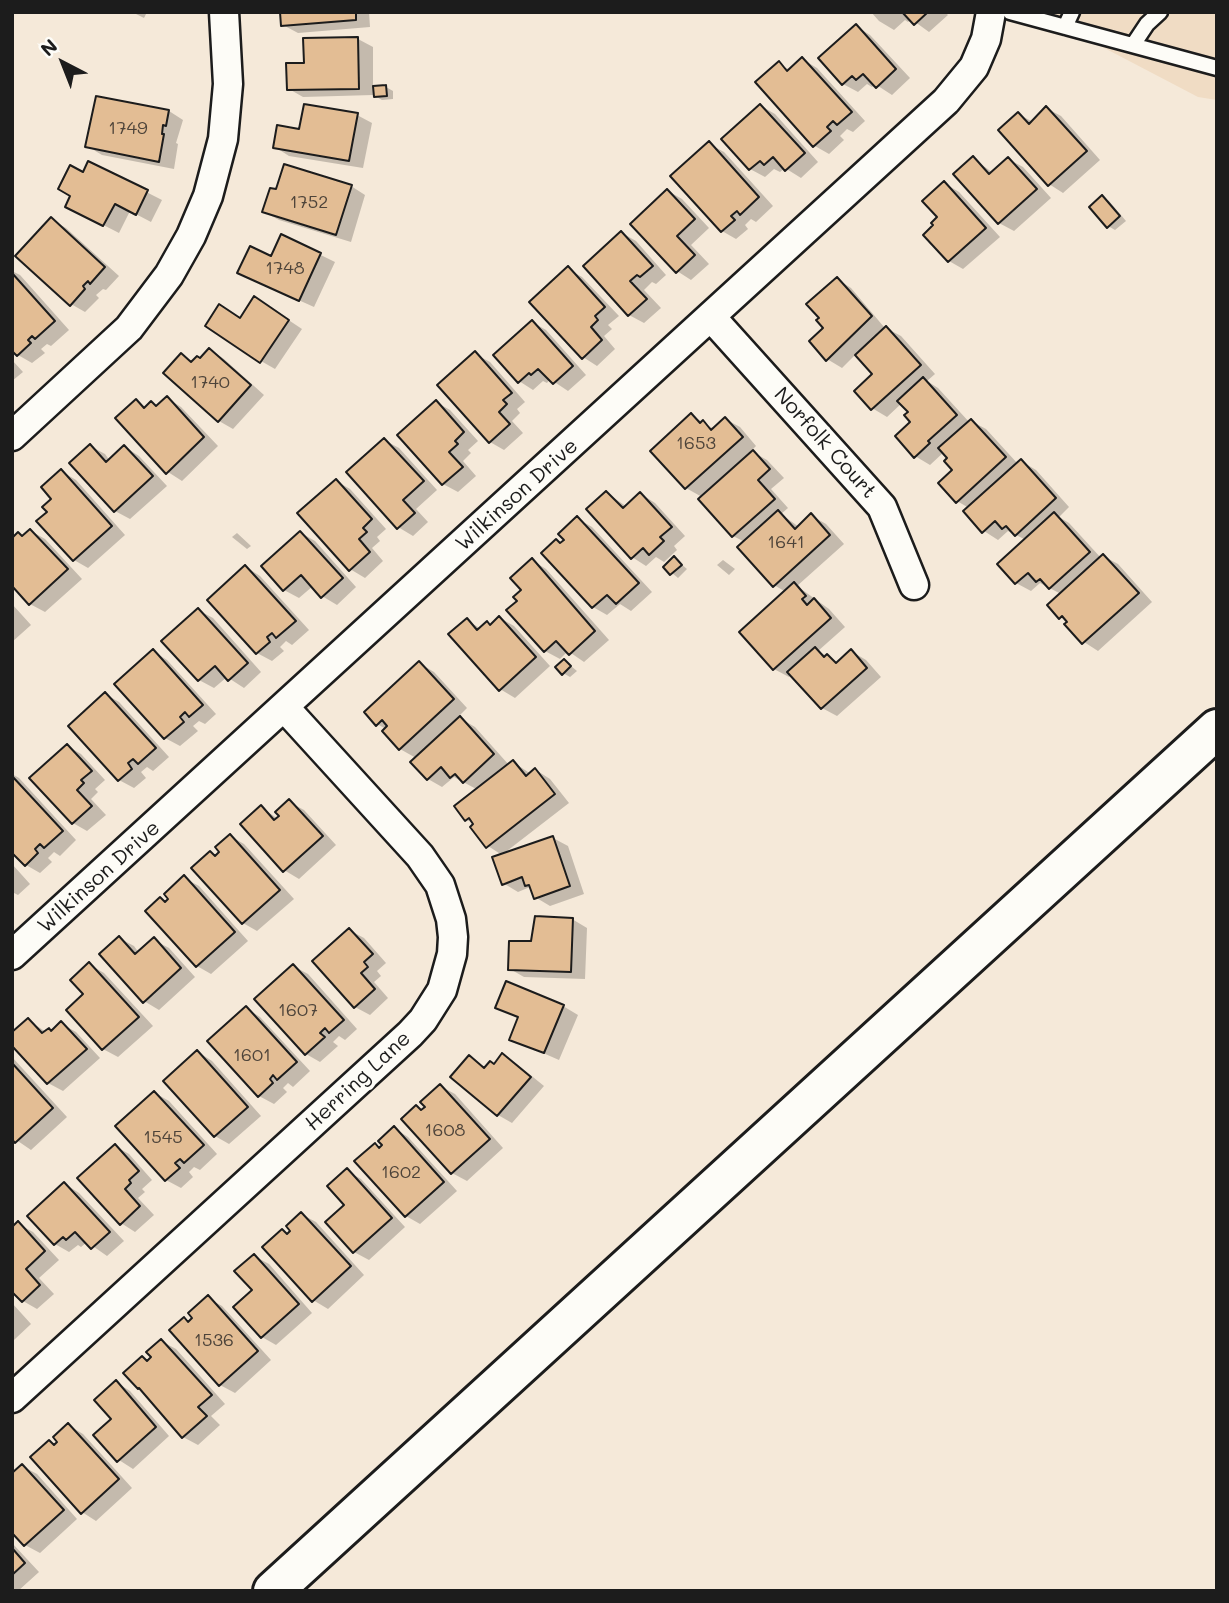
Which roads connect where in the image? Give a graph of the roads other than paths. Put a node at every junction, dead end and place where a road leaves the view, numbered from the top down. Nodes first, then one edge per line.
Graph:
1 (224, 12) edge
2 (991, 12) edge
3 (1010, 12) edge
4 (1072, 12) edge
5 (1160, 12) edge
6 (1065, 27) junction
7 (1133, 45) junction
8 (1217, 68) edge
9 (711, 317) junction
10 (12, 436) edge
11 (914, 585) dead end
12 (285, 708) junction
13 (1217, 729) edge
14 (12, 956) edge
15 (12, 1398) edge
16 (273, 1591) edge

1 - 10 street
2 - 9 street, Wilkinson Drive
3 - 6 lane
4 - 6 lane
5 - 7 lane
6 - 7 lane
7 - 8 lane
9 - 11 street, Norfolk Court
9 - 12 street, Wilkinson Drive
12 - 14 street, Wilkinson Drive
12 - 15 street, Herring Lane
13 - 16 main road

